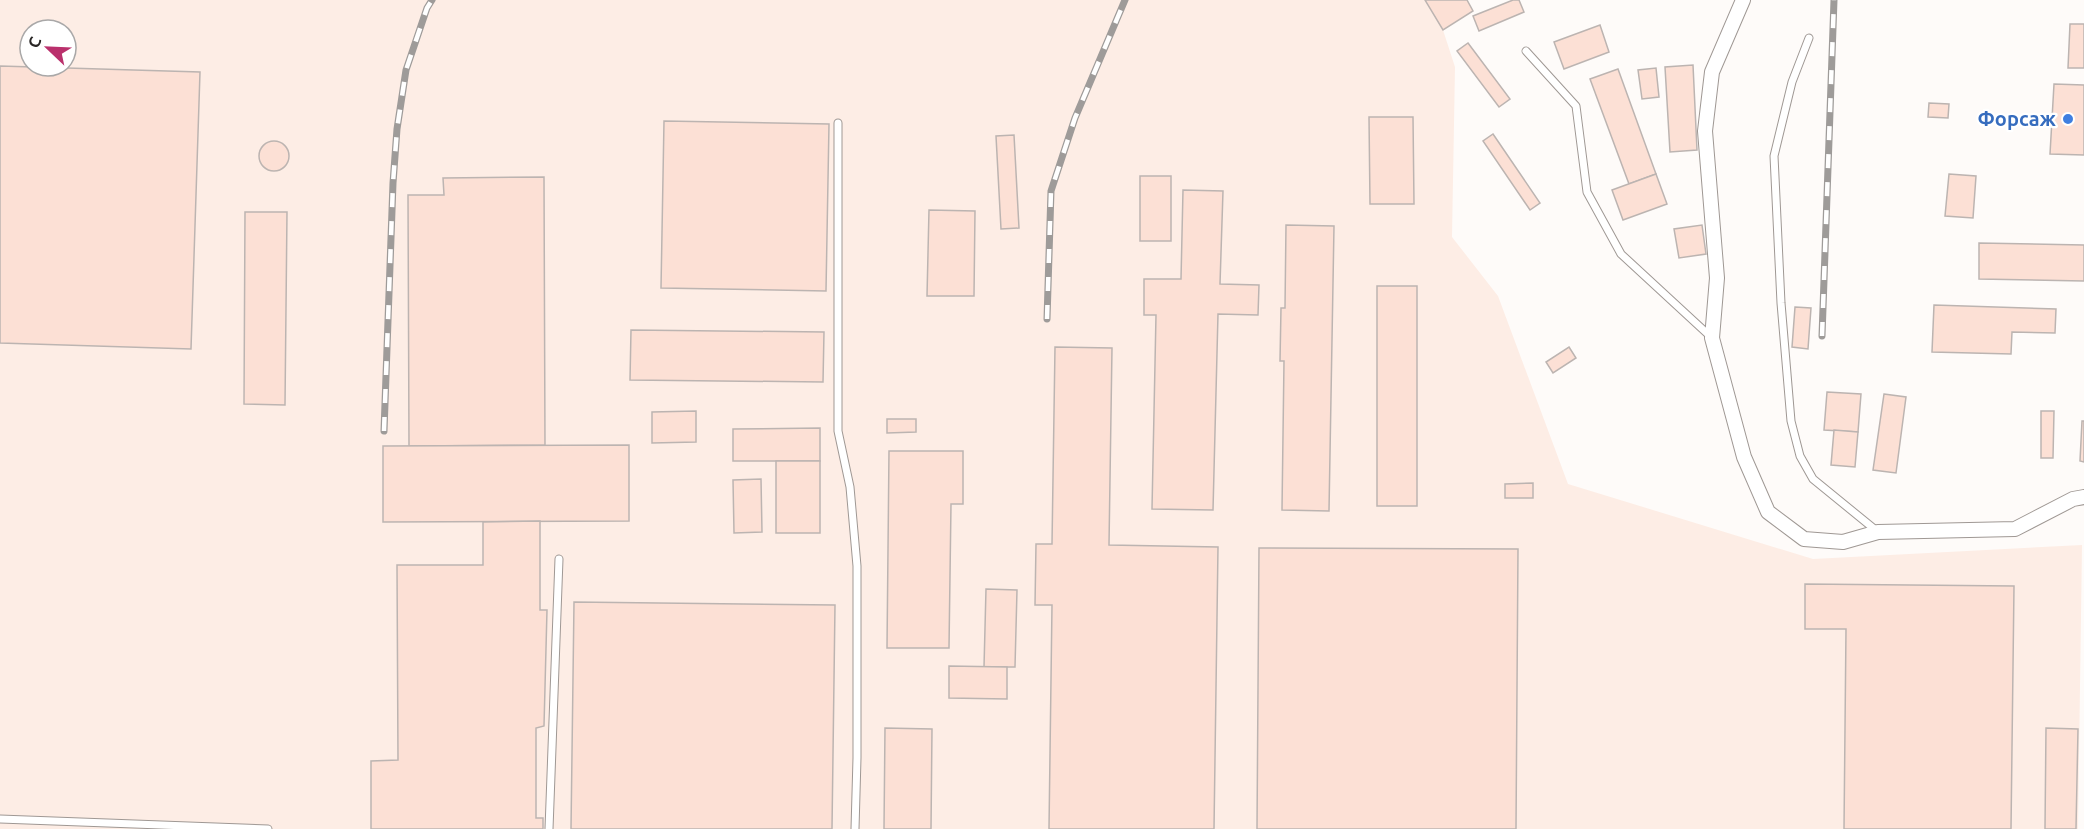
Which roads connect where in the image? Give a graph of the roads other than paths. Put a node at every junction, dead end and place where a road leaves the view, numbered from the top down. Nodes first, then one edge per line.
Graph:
1 (1743, 0) edge
2 (1809, 38) dead end
3 (1526, 51) dead end
4 (838, 123) dead end
5 (1712, 338) junction
6 (2084, 497) edge
7 (1878, 532) junction
8 (559, 559) dead end
9 (0, 819) edge
10 (268, 829) edge
11 (549, 829) edge
12 (855, 829) edge

1 - 5 street
2 - 7 lane
3 - 5 lane
4 - 12 lane
5 - 7 street
6 - 7 street
8 - 11 lane
9 - 10 lane

